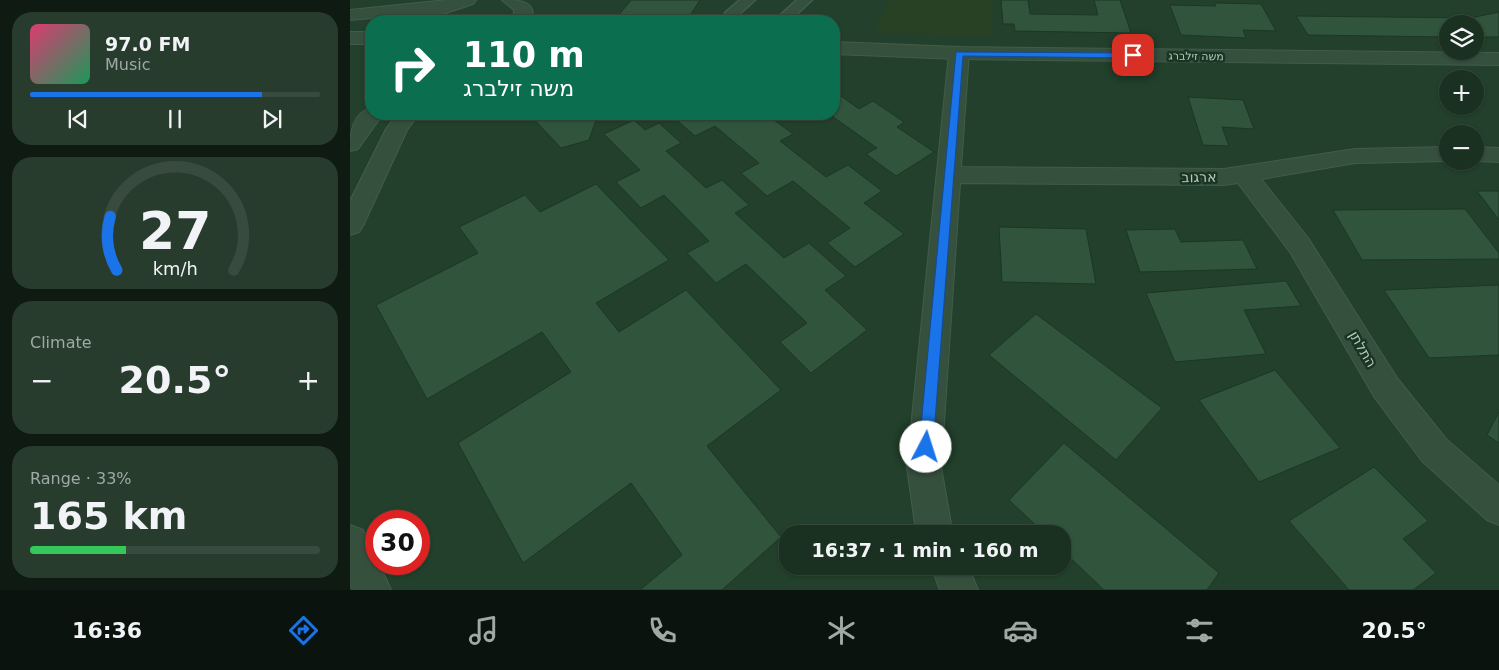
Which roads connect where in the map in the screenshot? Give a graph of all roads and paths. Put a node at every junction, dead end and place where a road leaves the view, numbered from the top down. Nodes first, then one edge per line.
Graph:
1 (467, 0) edge
2 (748, 0) edge
3 (806, 0) edge
4 (445, 6) junction
5 (732, 13) dead end
6 (350, 15) edge
7 (429, 15) edge
8 (787, 15) edge
9 (350, 38) edge
10 (365, 38) edge
11 (840, 48) edge
12 (959, 54) junction
13 (1499, 59) edge
14 (368, 120) edge
15 (404, 120) edge
16 (350, 144) edge
17 (1439, 154) edge
18 (1484, 154) edge
19 (1499, 155) edge
20 (949, 175) junction
21 (1245, 175) junction
22 (350, 226) edge
23 (1499, 508) edge
24 (933, 525) edge
25 (350, 543) edge
26 (953, 575) edge
27 (372, 590) edge
28 (959, 590) edge

1 - 4 street
2 - 5 lane
3 - 8 lane
4 - 6 street
4 - 7 street
9 - 10 street
11 - 12 street, משה זילברג
12 - 13 street, משה זילברג
12 - 20 street
14 - 16 street
15 - 22 street
17 - 21 street, ארגוב
18 - 19 street
20 - 21 street, ארגוב
20 - 24 street
21 - 23 street, התלתן
25 - 27 street
26 - 28 street

